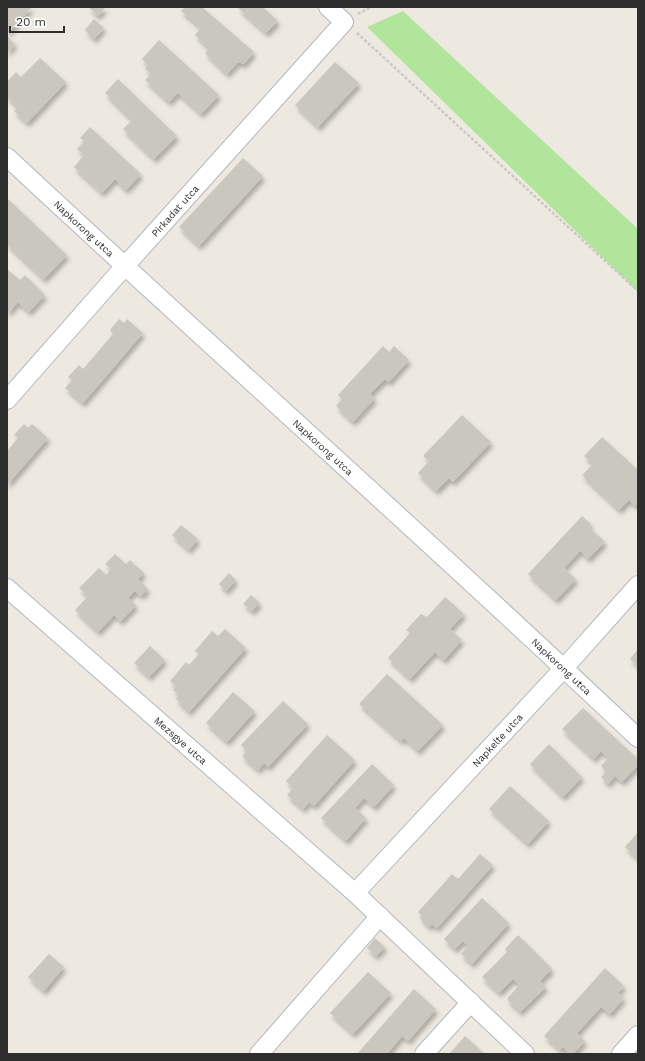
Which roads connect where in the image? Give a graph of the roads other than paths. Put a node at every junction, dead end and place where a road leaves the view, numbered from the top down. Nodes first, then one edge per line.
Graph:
1 (328, 7) edge
2 (7, 157) edge
3 (124, 266) junction
4 (7, 400) edge
5 (638, 585) edge
6 (7, 588) edge
7 (564, 668) junction
8 (638, 738) edge
9 (355, 894) junction
10 (380, 916) junction
11 (471, 1002) junction
12 (638, 1035) edge
13 (259, 1054) edge
14 (424, 1054) edge
15 (525, 1054) edge
16 (621, 1054) edge

1 - 3 street, Pirkadat utca
2 - 3 street, Napkorong utca
3 - 4 street, Pirkadat utca
3 - 7 street, Napkorong utca
5 - 7 street, Napkelte utca
6 - 9 street, Mezsgye utca
7 - 8 street, Napkorong utca
7 - 9 street, Napkelte utca
9 - 10 street, Mezsgye utca
10 - 11 street, Mezsgye utca
10 - 13 street
11 - 14 street
11 - 15 street, Mezsgye utca
12 - 16 street

